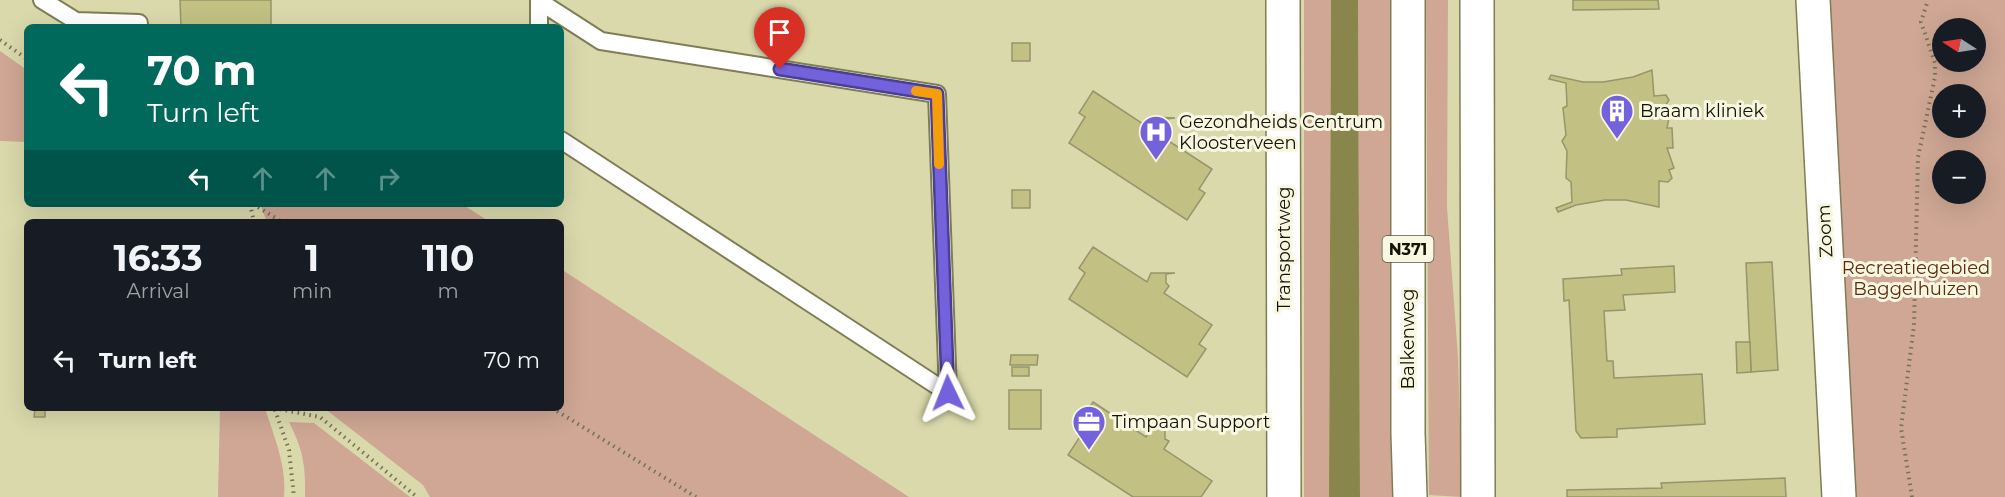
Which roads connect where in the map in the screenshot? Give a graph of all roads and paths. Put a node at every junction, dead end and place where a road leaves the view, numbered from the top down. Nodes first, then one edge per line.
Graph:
1 (42, 0) edge
2 (1283, 0) edge
3 (1408, 0) edge
4 (1477, 0) edge
5 (1813, 0) edge
6 (1929, 0) edge
7 (539, 1) edge
8 (138, 23) dead end
9 (539, 24) edge
10 (0, 40) edge
11 (24, 57) edge
12 (564, 142) edge
13 (257, 207) edge
14 (277, 219) edge
15 (276, 411) edge
16 (298, 411) edge
17 (557, 411) edge
18 (294, 497) edge
19 (417, 497) edge
20 (696, 497) edge
21 (1284, 497) edge
22 (1410, 497) edge
23 (1478, 497) edge
24 (1839, 497) edge
25 (1912, 497) edge

1 - 8 lane
2 - 21 street, Transportweg
3 - 22 street, Balkenweg / N371
4 - 23 street
5 - 24 street, Zoom
6 - 25 path
7 - 9 lane
7 - 12 lane
10 - 11 path
13 - 14 path
15 - 18 path
16 - 19 path
17 - 20 path

